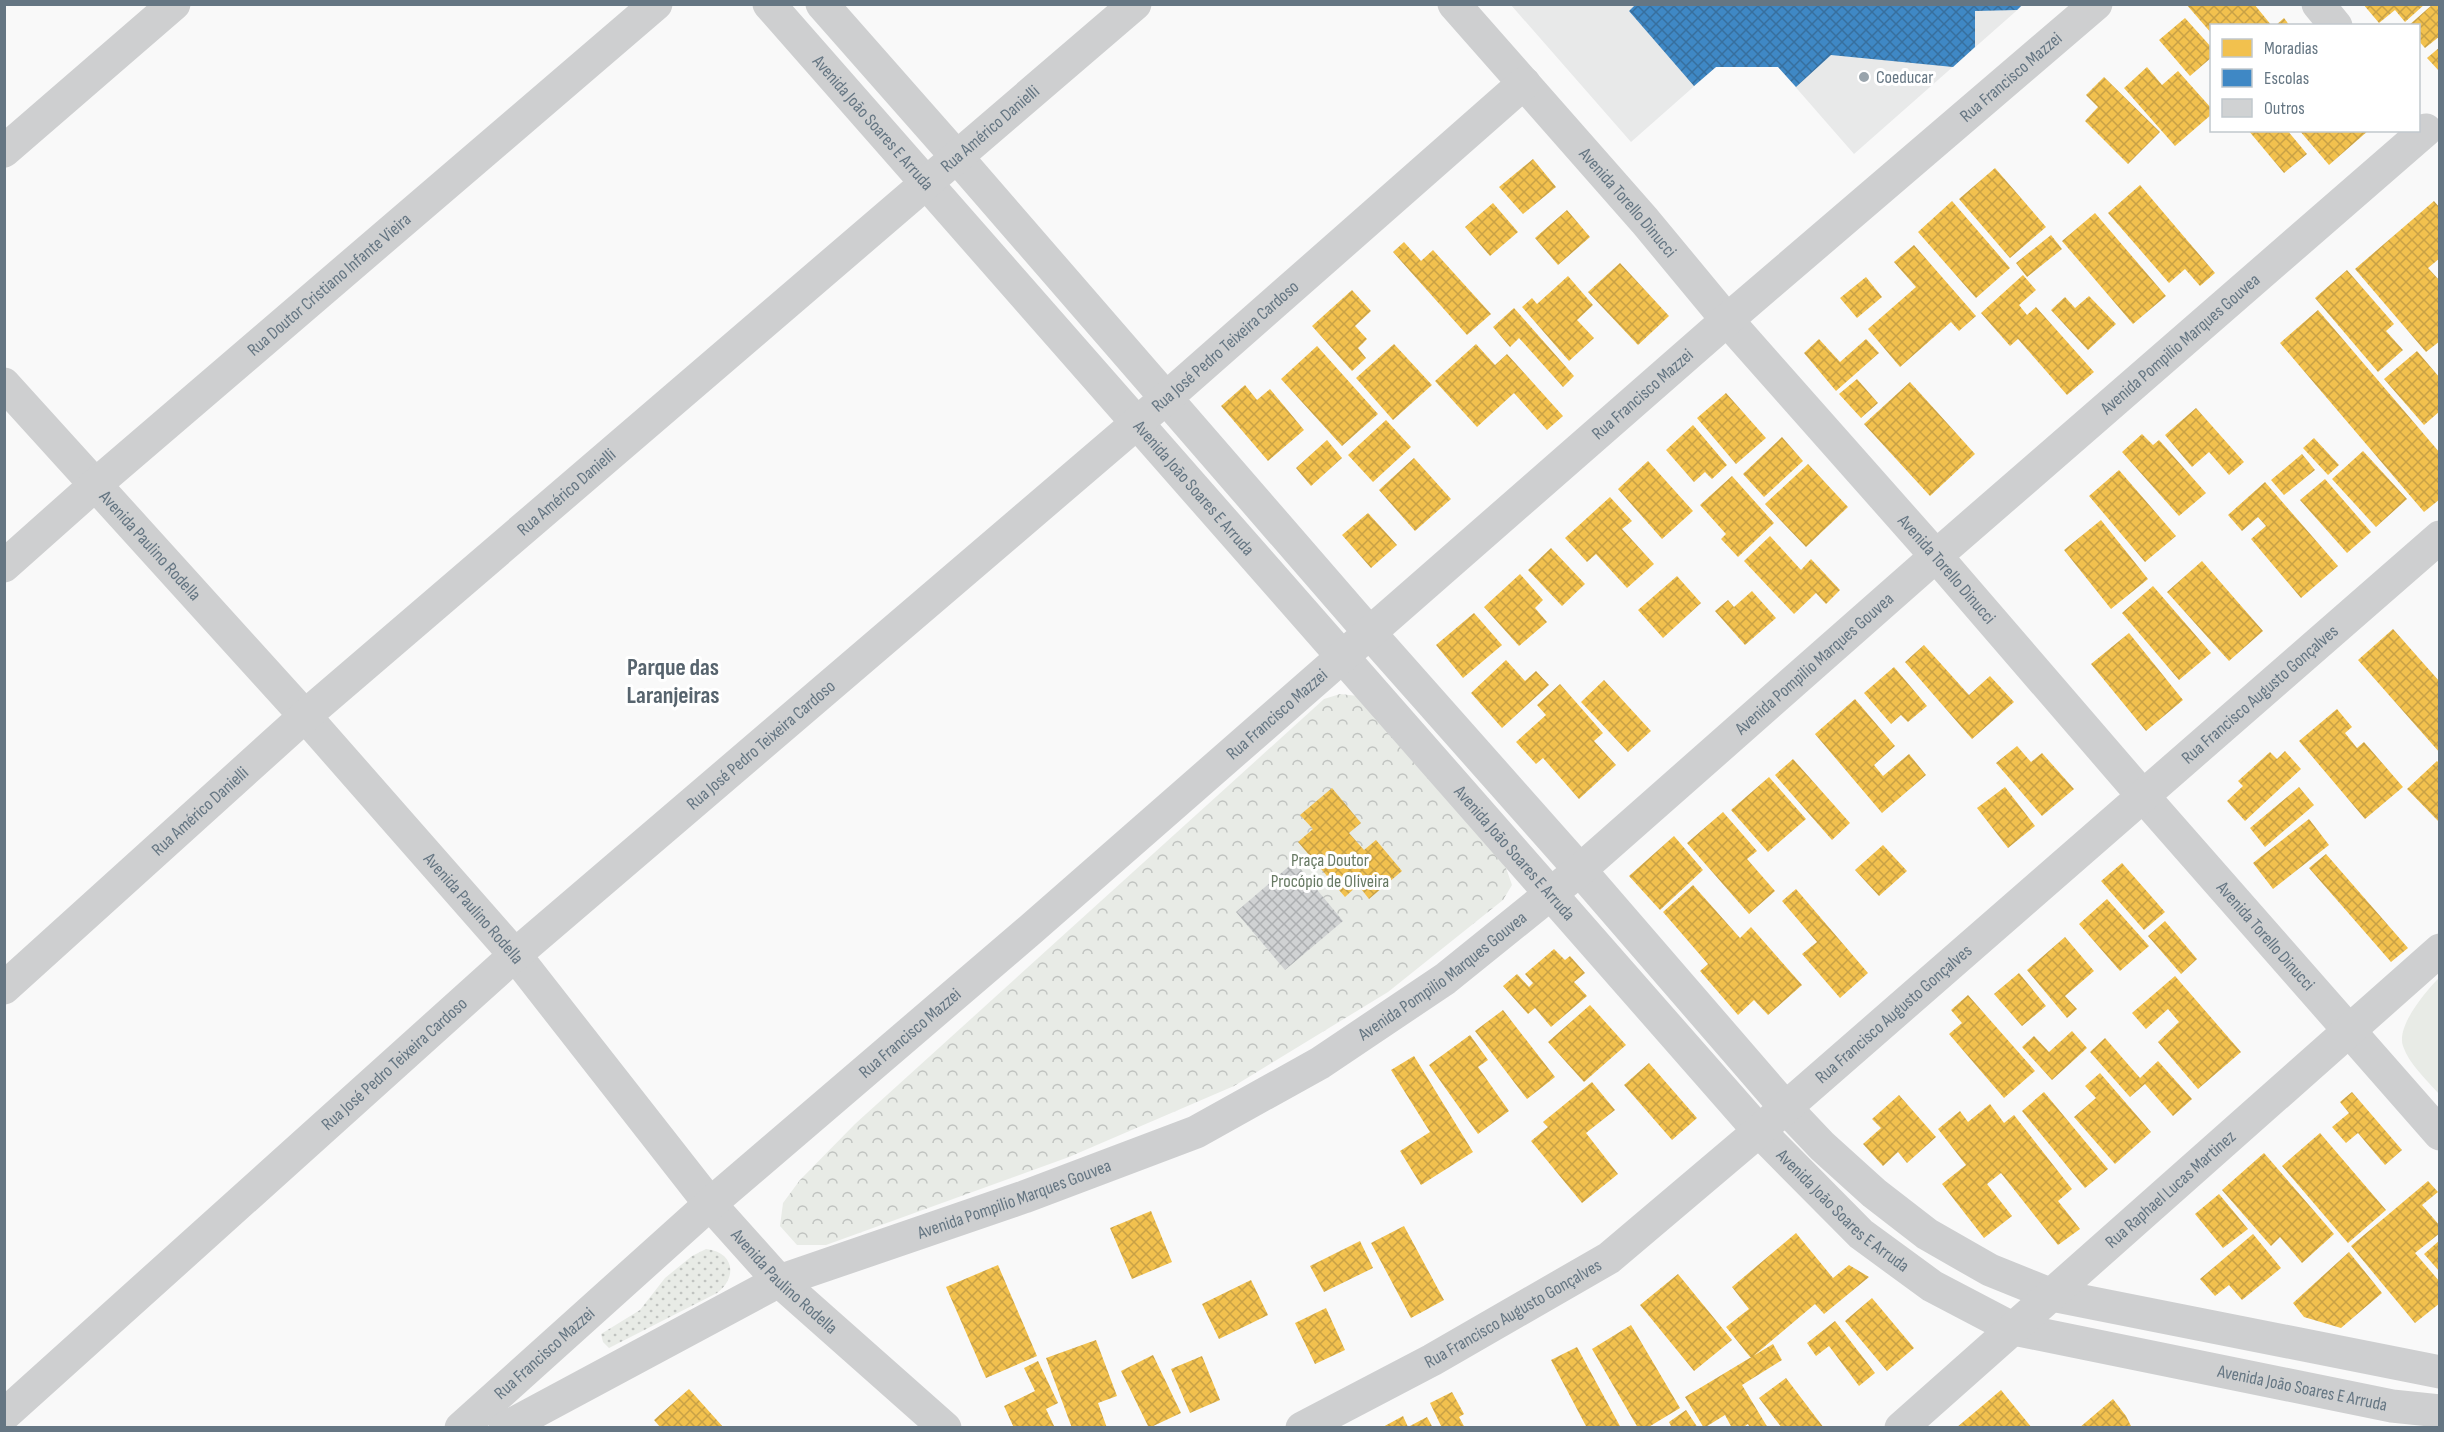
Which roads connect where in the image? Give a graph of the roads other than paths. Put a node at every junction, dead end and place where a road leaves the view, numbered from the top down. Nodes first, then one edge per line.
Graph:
1 (174, 4) edge
2 (656, 4) edge
3 (770, 4) edge
4 (822, 4) edge
5 (1135, 4) edge
6 (1454, 4) edge
7 (2096, 4) edge
8 (2318, 4) edge
9 (2334, 24) edge
10 (1524, 83) junction
11 (2428, 133) edge
12 (4, 151) edge
13 (956, 156) junction
14 (926, 184) junction
15 (1727, 320) junction
16 (4, 384) edge
17 (1165, 399) junction
18 (1136, 423) junction
19 (95, 485) junction
20 (2439, 537) edge
21 (1936, 556) junction
22 (4, 567) edge
23 (1369, 632) junction
24 (1343, 656) junction
25 (306, 716) junction
26 (2143, 796) junction
27 (1580, 870) junction
28 (1552, 894) junction
29 (2439, 950) edge
30 (515, 955) junction
31 (4, 988) edge
32 (2350, 1030) junction
33 (1785, 1107) junction
34 (1759, 1131) junction
35 (2439, 1134) edge
36 (710, 1204) junction
37 (779, 1281) junction
38 (2052, 1295) junction
39 (2014, 1329) junction
40 (2438, 1371) edge
41 (2392, 1406) junction
42 (2439, 1411) edge
43 (4, 1415) edge
44 (461, 1428) edge
45 (505, 1428) edge
46 (945, 1428) edge
47 (1302, 1428) edge
48 (1901, 1428) edge
49 (2366, 1428) edge

1 - 12 street
2 - 19 street, Rua Doutor Cristiano Infante Vieira
3 - 14 street, Avenida João Soares E Arruda
4 - 13 street, Avenida João Soares E Arruda
5 - 13 street, Rua Américo Danielli
6 - 10 street, Avenida Torello Dinucci
7 - 15 street, Rua Francisco Mazzei
8 - 9 street
10 - 15 street, Avenida Torello Dinucci
10 - 17 street, Rua José Pedro Teixeira Cardoso
11 - 21 street, Avenida Pompilio Marques Gouvea
13 - 14 street, Rua Américo Danielli
13 - 17 street, Avenida João Soares E Arruda
14 - 18 street, Avenida João Soares E Arruda
14 - 25 street, Rua Américo Danielli
15 - 21 street, Avenida Torello Dinucci
15 - 23 street, Rua Francisco Mazzei
16 - 19 street, Avenida Paulino Rodella
17 - 18 street, Rua José Pedro Teixeira Cardoso
17 - 23 street, Avenida João Soares E Arruda
18 - 24 street, Avenida João Soares E Arruda
18 - 30 street, Rua José Pedro Teixeira Cardoso
19 - 22 street, Rua Doutor Cristiano Infante Vieira
19 - 25 street, Avenida Paulino Rodella
20 - 26 street, Rua Francisco Augusto Gonçalves
21 - 26 street, Avenida Torello Dinucci
21 - 27 street, Avenida Pompilio Marques Gouvea
23 - 24 street, Rua Francisco Mazzei
23 - 27 street, Avenida João Soares E Arruda
24 - 28 street, Avenida João Soares E Arruda
24 - 36 street, Rua Francisco Mazzei
25 - 30 street, Avenida Paulino Rodella
25 - 31 street, Rua Américo Danielli
26 - 32 street, Avenida Torello Dinucci
26 - 33 street, Rua Francisco Augusto Gonçalves
27 - 28 street, Avenida Pompilio Marques Gouvea
27 - 33 street, Avenida João Soares E Arruda
28 - 34 street, Avenida João Soares E Arruda
28 - 37 street, Avenida Pompilio Marques Gouvea
29 - 32 street, Rua Raphael Lucas Martinez
30 - 36 street, Avenida Paulino Rodella
30 - 43 street, Rua José Pedro Teixeira Cardoso
32 - 35 street, Avenida Torello Dinucci
32 - 38 street, Rua Raphael Lucas Martinez
33 - 34 street, Rua Francisco Augusto Gonçalves
33 - 38 street, Avenida João Soares E Arruda
34 - 39 street, Avenida João Soares E Arruda
34 - 47 street, Rua Francisco Augusto Gonçalves
36 - 37 street, Avenida Paulino Rodella
36 - 44 street, Rua Francisco Mazzei
37 - 45 street, Avenida Pompilio Marques Gouvea
37 - 46 street, Avenida Paulino Rodella
38 - 39 street, Rua Raphael Lucas Martinez
38 - 40 street, Avenida João Soares E Arruda
39 - 41 street, Avenida João Soares E Arruda
39 - 48 street, Rua Raphael Lucas Martinez
40 - 41 street
41 - 42 street, Avenida João Soares E Arruda
41 - 49 street

